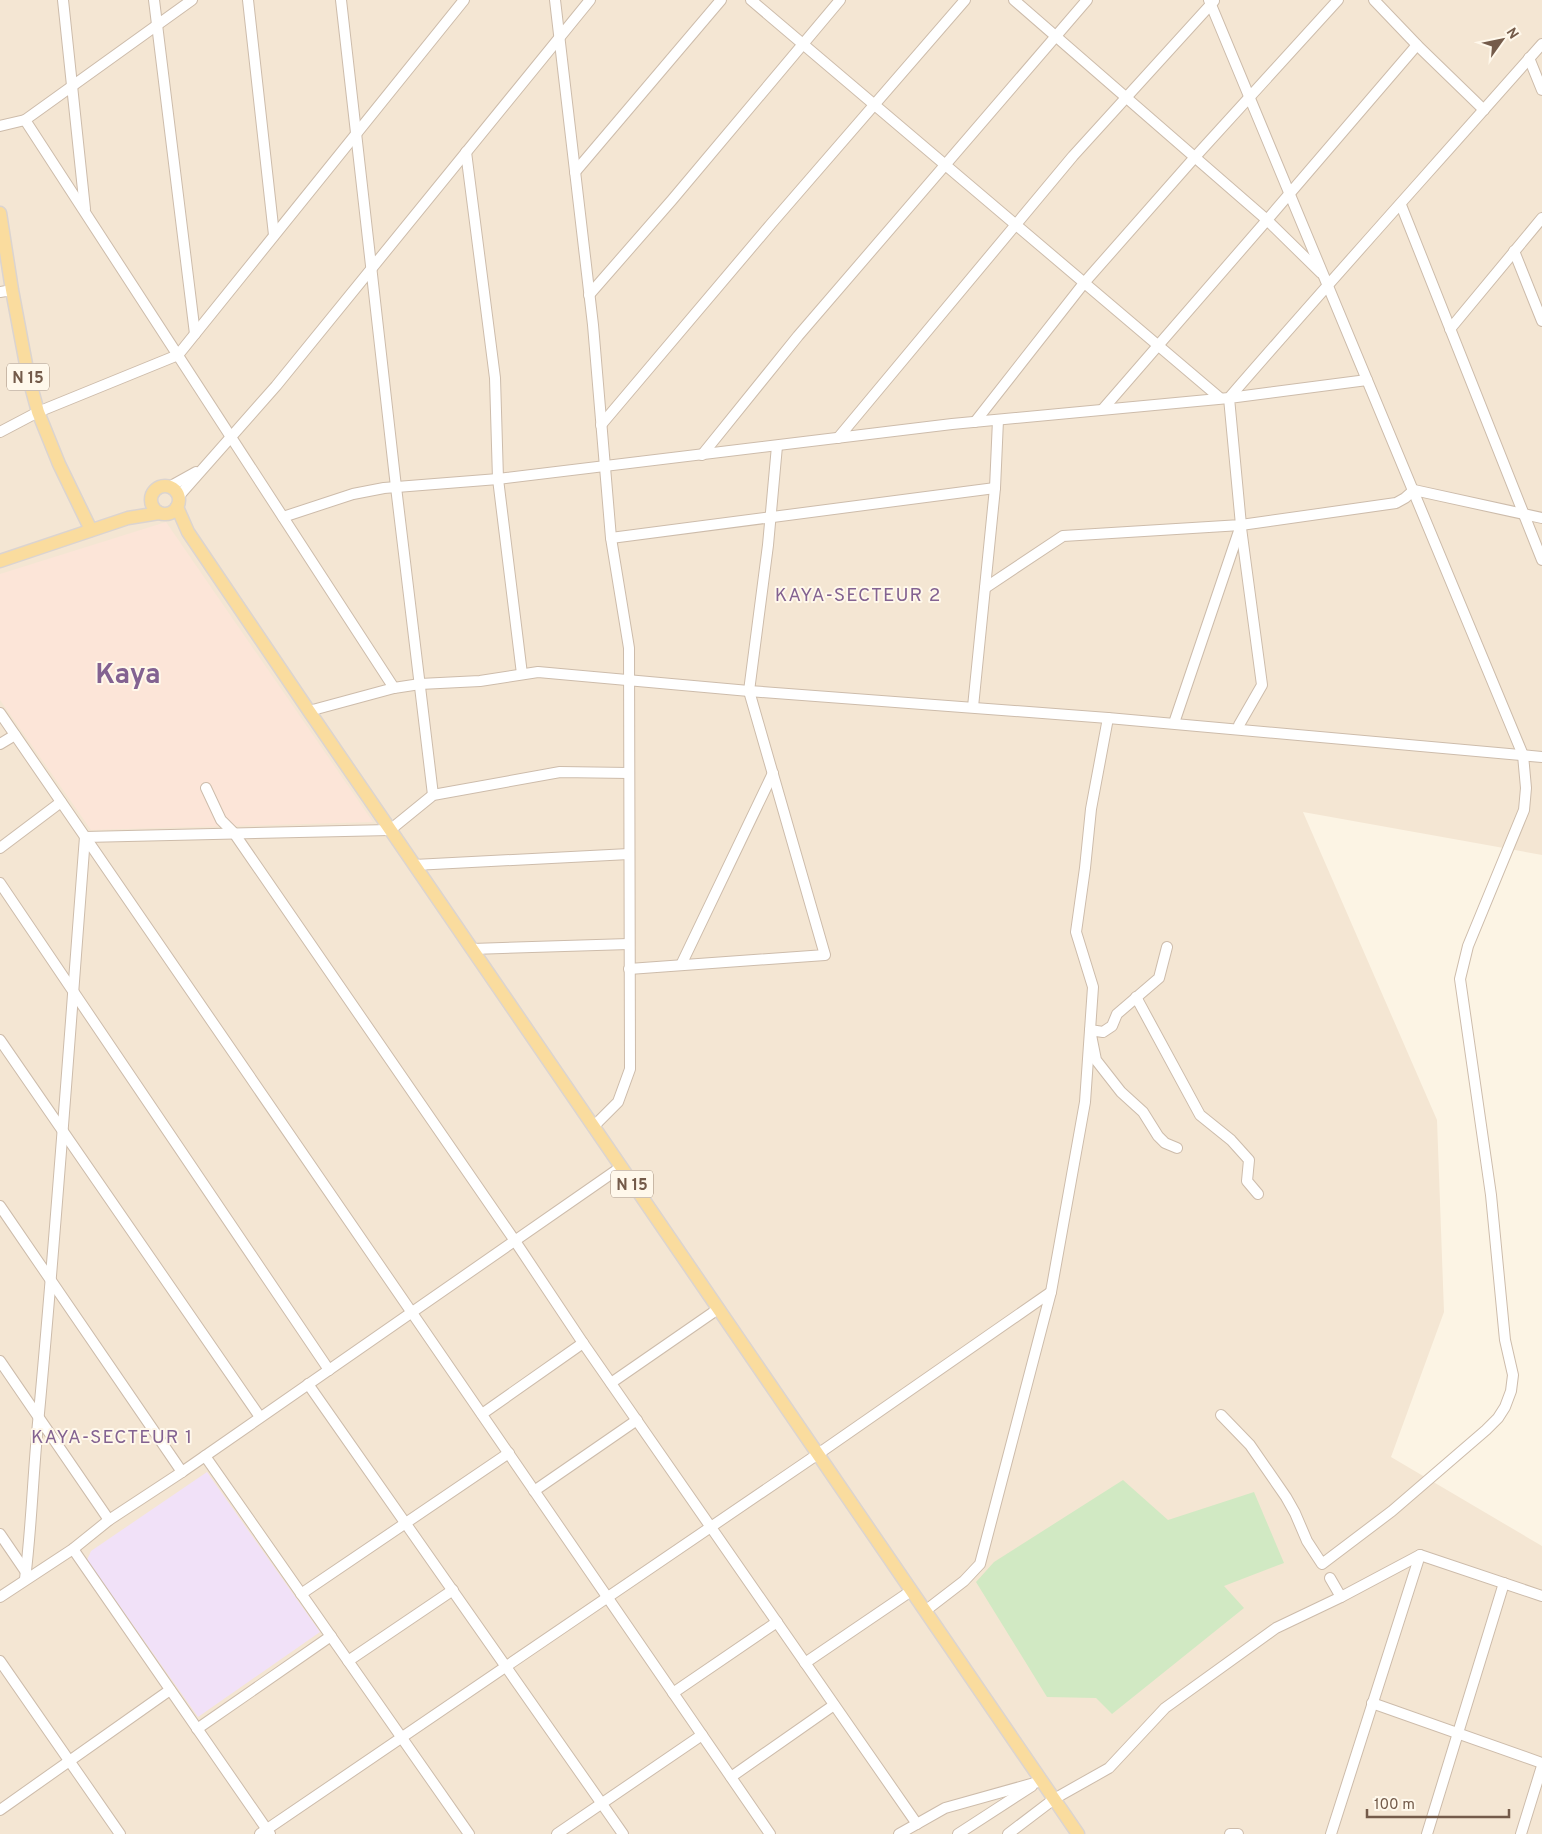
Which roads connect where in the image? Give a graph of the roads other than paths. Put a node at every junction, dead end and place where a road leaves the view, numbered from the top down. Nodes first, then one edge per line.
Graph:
1 (64, 0) edge
2 (154, 0) edge
3 (192, 0) edge
4 (248, 0) edge
5 (341, 0) edge
6 (451, 0) edge
7 (464, 0) edge
8 (555, 0) edge
9 (590, 0) edge
10 (721, 0) edge
11 (751, 0) edge
12 (840, 0) edge
13 (965, 0) edge
14 (1014, 0) edge
15 (1087, 0) edge
16 (1338, 0) edge
17 (1374, 0) edge
18 (1212, 1) edge
19 (453, 14) junction
20 (157, 26) junction
21 (1056, 36) junction
22 (559, 37) junction
23 (803, 44) junction
24 (1542, 44) edge
25 (1417, 45) junction
26 (1529, 58) junction
27 (73, 85) junction
28 (1542, 90) edge
29 (1126, 96) junction
30 (1251, 98) junction
31 (874, 105) junction
32 (1484, 110) junction
33 (25, 120) junction
34 (0, 126) edge
35 (356, 133) junction
36 (466, 152) junction
37 (1195, 157) junction
38 (945, 165) junction
39 (575, 172) junction
40 (1290, 192) junction
41 (1400, 205) junction
42 (0, 213) edge
43 (86, 213) junction
44 (1542, 218) edge
45 (1267, 220) junction
46 (1016, 225) junction
47 (274, 235) junction
48 (1514, 251) junction
49 (372, 268) junction
50 (1326, 280) junction
51 (1084, 283) junction
52 (6, 291) edge
53 (589, 294) junction
54 (1542, 321) edge
55 (1450, 329) junction
56 (195, 334) junction
57 (1158, 345) junction
58 (178, 355) junction
59 (1367, 380) junction
60 (1225, 398) junction
61 (1103, 409) junction
62 (38, 412) junction
63 (998, 420) junction
64 (975, 422) junction
65 (601, 425) junction
66 (0, 432) edge
67 (232, 438) junction
68 (838, 438) junction
69 (777, 446) junction
70 (702, 455) junction
71 (605, 467) junction
72 (498, 479) junction
73 (396, 487) junction
74 (995, 488) junction
75 (1414, 490) junction
76 (151, 500) junction
77 (170, 504) junction
78 (1523, 513) junction
79 (283, 517) junction
80 (770, 517) junction
81 (128, 518) junction
82 (1542, 518) edge
83 (1241, 525) junction
84 (91, 530) junction
85 (611, 538) junction
86 (1542, 560) edge
87 (0, 561) edge
88 (985, 588) junction
89 (522, 674) junction
90 (629, 680) junction
91 (420, 684) junction
92 (394, 688) junction
93 (749, 691) junction
94 (973, 707) junction
95 (309, 711) junction
96 (0, 713) edge
97 (1108, 718) junction
98 (1174, 723) junction
99 (1239, 725) dead end
100 (15, 735) junction
101 (0, 744) edge
102 (1523, 755) junction
103 (1542, 757) edge
104 (629, 773) junction
105 (773, 773) junction
106 (206, 788) dead end
107 (433, 795) junction
108 (61, 802) junction
109 (390, 830) junction
110 (234, 833) junction
111 (85, 837) junction
112 (0, 848) edge
113 (629, 854) junction
114 (414, 864) junction
115 (0, 883) edge
116 (629, 944) junction
117 (1167, 947) dead end
118 (472, 949) junction
119 (682, 966) junction
120 (629, 969) junction
121 (73, 990) junction
122 (1136, 997) junction
123 (1090, 1030) junction
124 (0, 1040) edge
125 (593, 1127) junction
126 (62, 1131) junction
127 (1177, 1148) dead end
128 (621, 1167) junction
129 (1258, 1194) dead end
130 (0, 1206) edge
131 (515, 1241) junction
132 (51, 1281) junction
133 (1051, 1292) junction
134 (718, 1309) junction
135 (412, 1312) junction
136 (583, 1343) junction
137 (0, 1361) edge
138 (329, 1370) junction
139 (611, 1383) junction
140 (308, 1384) junction
141 (482, 1414) junction
142 (1221, 1415) dead end
143 (38, 1417) junction
144 (260, 1417) junction
145 (637, 1420) junction
146 (509, 1453) junction
147 (818, 1454) junction
148 (205, 1456) junction
149 (182, 1472) junction
150 (534, 1491) junction
151 (109, 1520) junction
152 (406, 1523) junction
153 (711, 1527) junction
154 (0, 1534) edge
155 (73, 1549) junction
156 (1420, 1555) junction
157 (25, 1575) junction
158 (1330, 1578) dead end
159 (1504, 1583) junction
160 (453, 1590) junction
161 (911, 1591) junction
162 (301, 1594) junction
163 (0, 1596) edge
164 (1542, 1596) edge
165 (608, 1597) junction
166 (1341, 1597) junction
167 (925, 1611) junction
168 (776, 1622) junction
169 (330, 1636) junction
170 (0, 1661) edge
171 (348, 1661) junction
172 (805, 1663) junction
173 (506, 1666) junction
174 (170, 1690) junction
175 (673, 1693) junction
176 (1372, 1703) junction
177 (834, 1705) junction
178 (197, 1729) junction
179 (1458, 1733) junction
180 (702, 1735) junction
181 (402, 1737) junction
182 (69, 1762) junction
183 (1542, 1765) edge
184 (731, 1777) junction
185 (1039, 1781) junction
186 (1054, 1799) junction
187 (602, 1804) junction
188 (0, 1810) edge
189 (917, 1824) junction
190 (265, 1832) edge
191 (120, 1834) edge
192 (469, 1834) edge
193 (557, 1834) edge
194 (623, 1834) edge
195 (770, 1834) edge
196 (899, 1834) edge
197 (958, 1834) edge
198 (1008, 1834) edge
199 (1078, 1834) edge
200 (1230, 1834) edge
201 (1238, 1834) edge
202 (1331, 1834) edge
203 (1427, 1834) edge
204 (1521, 1834) edge

1 - 27 street
2 - 20 street
3 - 20 street
4 - 47 street
5 - 35 street
6 - 19 street
7 - 19 street
8 - 22 street
9 - 22 street
10 - 39 street
11 - 23 street
12 - 23 street
13 - 31 street
14 - 21 street
15 - 21 street
16 - 30 street
17 - 25 street
18 - 29 street
18 - 30 street
19 - 35 street
20 - 27 street
20 - 56 street
21 - 29 street
21 - 38 street
22 - 36 street
22 - 39 street
23 - 31 street
23 - 53 street
24 - 26 street
25 - 32 street
25 - 40 street
26 - 28 street
26 - 32 street
27 - 33 street
27 - 43 street
29 - 37 street
29 - 46 street
30 - 37 street
30 - 40 street
31 - 38 street
31 - 65 street
32 - 41 street
33 - 34 street
33 - 43 street
35 - 47 street
35 - 49 street
36 - 49 street
36 - 72 street
37 - 45 street
37 - 51 street
38 - 46 street
38 - 70 street
39 - 53 street
40 - 45 street
40 - 50 street
41 - 50 street
41 - 55 street
42 - 52 main road, N 15
43 - 58 street
44 - 48 street
45 - 50 street
45 - 57 street
46 - 51 street
46 - 68 street
47 - 56 street
48 - 54 street
48 - 55 street
49 - 67 street
49 - 73 street
50 - 59 street
50 - 60 street
51 - 57 street
51 - 64 street
52 - 62 main road, N 15
53 - 65 street
55 - 78 street
56 - 58 street
57 - 60 street
57 - 61 street
58 - 62 street
58 - 67 street
59 - 60 street
59 - 75 street
60 - 61 street
60 - 83 street
61 - 63 street
62 - 66 street
62 - 84 main road, N 15
63 - 64 street
63 - 74 street
64 - 68 street
65 - 71 street
67 - 77 street
67 - 79 street
68 - 69 street
69 - 70 street
69 - 80 street
70 - 71 street
71 - 72 street
71 - 85 street
72 - 73 street
72 - 89 street
73 - 79 street
73 - 91 street
74 - 80 street
74 - 88 street
75 - 78 street
75 - 83 street
75 - 102 street
76 - 77 main road, N 15
76 - 77 main road
76 - 81 main road
77 - 81 main road
77 - 95 main road, N 15
78 - 82 street
78 - 86 street
79 - 92 street
80 - 85 street
80 - 93 street
81 - 84 main road
83 - 88 street
83 - 98 street
83 - 99 street
84 - 87 main road
85 - 90 street
88 - 94 street
89 - 90 street
89 - 91 street
90 - 93 street
90 - 104 street
91 - 92 street
91 - 107 street
92 - 95 street
93 - 94 street
93 - 105 street
94 - 97 street
95 - 109 main road, N 15
96 - 100 street
97 - 98 street
97 - 123 street
98 - 102 street
100 - 101 street
100 - 108 street
102 - 103 street
102 - 142 street
104 - 107 street
104 - 113 street
105 - 119 street
105 - 119 street
106 - 110 street
107 - 109 street
108 - 111 street
108 - 112 street
109 - 110 street
109 - 114 main road, N 15
110 - 111 street
110 - 131 street
111 - 121 street
111 - 135 street
113 - 114 street
113 - 116 street
114 - 118 main road, N 15
115 - 121 street
116 - 118 street
116 - 120 street
117 - 122 street
118 - 125 main road, N 15
119 - 120 street
120 - 125 street
121 - 126 street
121 - 138 street
122 - 123 street
122 - 129 street
123 - 127 street
123 - 133 street
124 - 126 street
125 - 128 main road, N 15
126 - 132 street
126 - 144 street
128 - 131 street
128 - 134 main road, N 15
130 - 132 street
131 - 135 street
131 - 136 street
132 - 143 street
132 - 149 street
133 - 147 street
133 - 167 street
134 - 139 street
134 - 147 main road, N 15
135 - 138 street
135 - 141 street
136 - 139 street
136 - 141 street
137 - 143 street
138 - 140 street
139 - 145 street
140 - 144 street
140 - 152 street
141 - 146 street
143 - 151 street
143 - 157 street
144 - 148 street
145 - 150 street
145 - 153 street
146 - 150 street
146 - 152 street
147 - 153 street
147 - 161 main road, N 15
148 - 149 street
148 - 162 street
149 - 151 street
150 - 165 street
151 - 155 street
152 - 160 street
152 - 162 street
153 - 165 street
153 - 168 street
154 - 157 street
155 - 157 street
155 - 174 street
156 - 159 street
156 - 166 street
156 - 176 street
157 - 163 street
158 - 166 street
159 - 164 street
159 - 179 street
160 - 171 street
160 - 173 street
161 - 167 main road, N 15
161 - 172 street
162 - 169 street
165 - 173 street
165 - 175 street
166 - 186 street
167 - 185 main road, N 15
168 - 172 street
168 - 175 street
169 - 171 street
169 - 178 street
170 - 182 street
171 - 181 street
172 - 177 street
173 - 181 street
173 - 187 street
174 - 178 street
174 - 182 street
175 - 180 street
176 - 179 street
176 - 202 street
177 - 184 street
177 - 189 street
178 - 190 street
179 - 183 street
179 - 203 street
180 - 184 street
180 - 187 street
181 - 190 street
181 - 192 street
182 - 188 street
182 - 191 street
183 - 204 street
184 - 195 street
185 - 186 main road, N 15
185 - 189 street
185 - 197 street
186 - 198 street
186 - 199 main road, N 15
187 - 193 street
187 - 194 street
189 - 196 street
200 - 201 street

